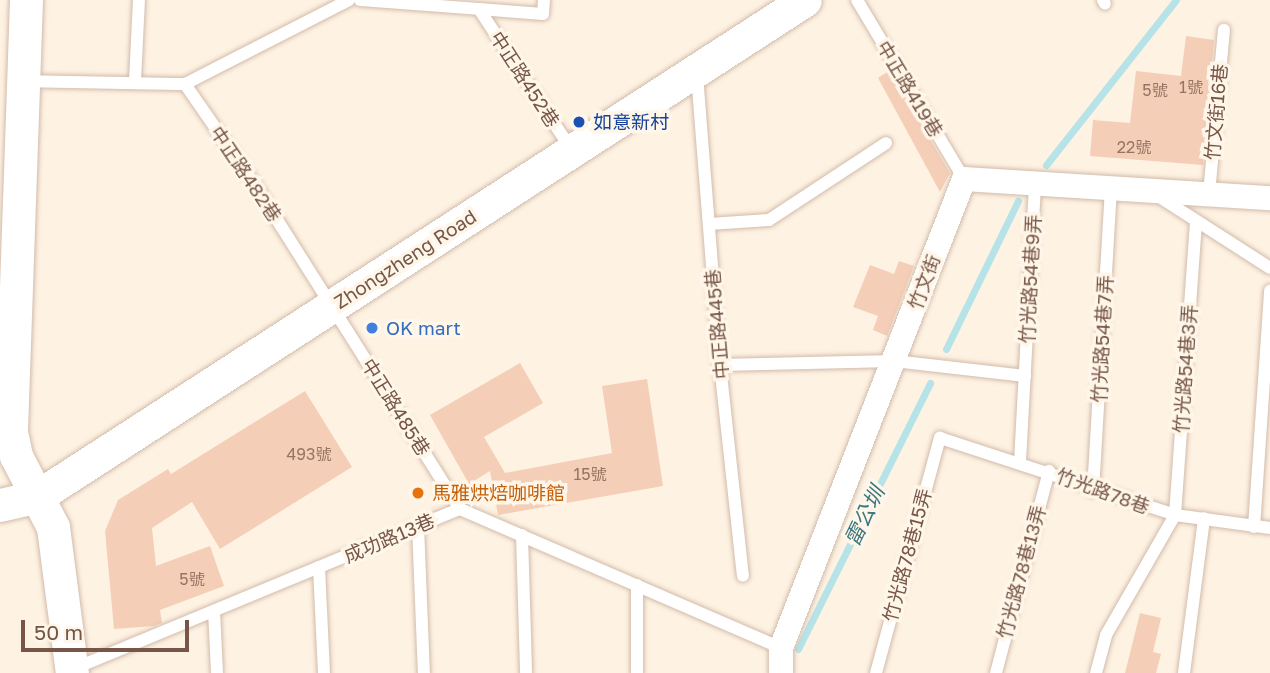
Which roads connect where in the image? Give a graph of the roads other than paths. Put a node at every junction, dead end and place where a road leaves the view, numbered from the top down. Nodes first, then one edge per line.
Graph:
1 (26, 0) edge
2 (139, 0) edge
3 (349, 0) edge
4 (360, 0) edge
5 (544, 0) edge
6 (805, 0) edge
7 (857, 0) edge
8 (436, 3) edge
9 (479, 9) junction
10 (1224, 30) dead end
11 (697, 70) junction
12 (23, 81) junction
13 (135, 81) junction
14 (185, 84) junction
15 (886, 143) dead end
16 (572, 151) junction
17 (964, 179) junction
18 (1035, 183) junction
19 (1111, 187) junction
20 (1149, 190) junction
21 (1209, 194) junction
22 (1270, 198) edge
23 (1196, 222) junction
24 (709, 224) junction
25 (1270, 268) edge
26 (1270, 291) edge
27 (332, 306) junction
28 (894, 361) junction
29 (720, 365) junction
30 (6, 374) edge
31 (1025, 376) junction
32 (940, 438) joint
33 (1020, 462) junction
34 (1049, 471) junction
35 (1093, 491) junction
36 (38, 496) junction
37 (0, 505) edge
38 (460, 509) junction
39 (1175, 515) junction
40 (1204, 518) junction
41 (418, 526) junction
42 (1254, 527) junction
43 (1270, 528) edge
44 (522, 535) junction
45 (319, 567) junction
46 (743, 576) dead end
47 (637, 585) junction
48 (214, 611) junction
49 (781, 648) junction
50 (72, 671) edge
51 (217, 673) edge
52 (324, 673) edge
53 (424, 673) edge
54 (526, 673) edge
55 (638, 673) edge
56 (781, 673) edge
57 (876, 673) edge
58 (996, 673) edge
59 (1096, 673) edge
60 (1184, 673) edge

1 - 12 street
2 - 13 lane
3 - 14 lane
4 - 8 lane
5 - 9 lane
6 - 11 street, Zhongzheng Road
7 - 17 lane, 中正路419巷
8 - 9 lane
9 - 16 lane, 中正路452巷
10 - 21 lane, 竹文街16巷
11 - 16 street, Zhongzheng Road
11 - 24 lane, 中正路445巷
12 - 13 lane
12 - 30 street
13 - 14 lane
14 - 27 lane, 中正路482巷
15 - 24 lane
16 - 27 street, Zhongzheng Road
17 - 18 street
17 - 28 street, 竹文街
18 - 19 street
18 - 31 lane, 竹光路54巷9弄
19 - 20 street
19 - 35 lane, 竹光路54巷7弄
20 - 21 street
20 - 23 lane
21 - 22 street
23 - 25 lane
23 - 39 lane, 竹光路54巷3弄
24 - 29 lane, 中正路445巷
26 - 42 lane
27 - 36 street, Zhongzheng Road
27 - 38 lane, 中正路485巷
28 - 29 lane
28 - 31 lane
28 - 49 street, 竹文街
29 - 46 lane, 中正路445巷
30 - 36 street
31 - 33 lane, 竹光路54巷9弄
32 - 33 lane, 竹光路78巷
32 - 57 lane, 竹光路78巷15弄
33 - 34 lane, 竹光路78巷
34 - 35 lane, 竹光路78巷
34 - 58 lane, 竹光路78巷13弄
35 - 39 lane, 竹光路78巷
36 - 37 street, Zhongzheng Road
36 - 50 street
38 - 41 lane, 成功路13巷
38 - 44 lane
39 - 40 lane, 竹光路78巷
39 - 59 lane
40 - 42 lane, 竹光路78巷
40 - 60 lane
41 - 45 lane, 成功路13巷
41 - 53 lane
42 - 43 lane, 竹光路78巷
44 - 47 lane
44 - 54 lane
45 - 48 lane, 成功路13巷
45 - 52 lane
47 - 49 lane
47 - 55 lane
48 - 50 lane, 成功路13巷
48 - 51 lane
49 - 56 street, 竹文街

